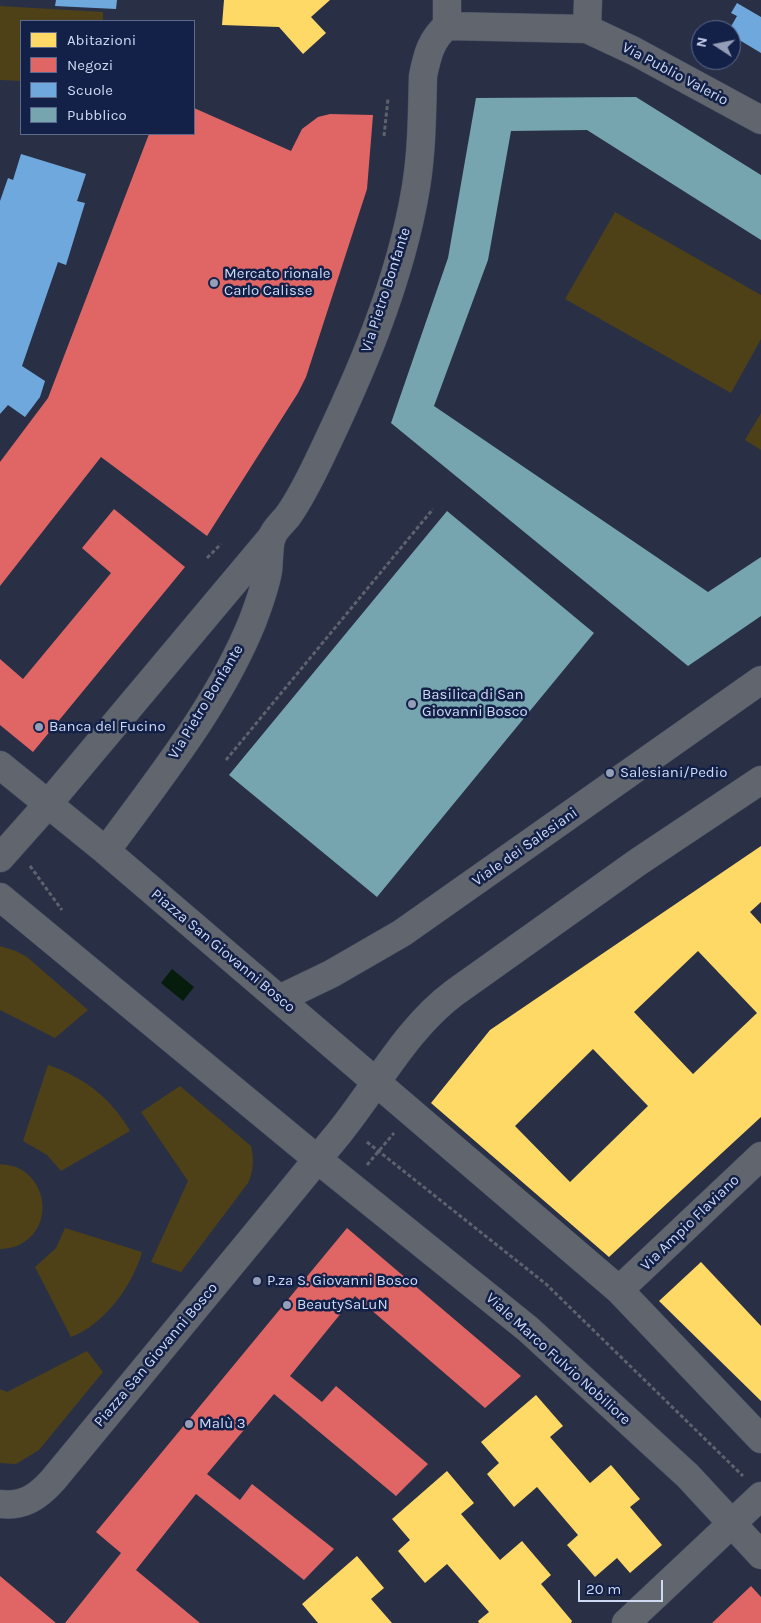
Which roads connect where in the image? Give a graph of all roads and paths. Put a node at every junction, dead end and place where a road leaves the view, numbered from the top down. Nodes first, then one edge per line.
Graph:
1 (588, 0) edge
2 (447, 13) edge
3 (587, 29) junction
4 (388, 99) dead end
5 (761, 120) edge
6 (384, 136) dead end
7 (433, 509) dead end
8 (271, 538) junction
9 (221, 544) dead end
10 (207, 558) dead end
11 (761, 680) edge
12 (226, 760) dead end
13 (0, 765) edge
14 (761, 780) edge
15 (48, 804) junction
16 (106, 851) junction
17 (0, 858) edge
18 (0, 897) edge
19 (279, 999) junction
20 (377, 1083) junction
21 (394, 1133) dead end
22 (372, 1146) dead end
23 (379, 1152) junction
24 (761, 1156) edge
25 (317, 1160) junction
26 (366, 1168) dead end
27 (619, 1290) junction
28 (761, 1440) edge
29 (754, 1488) edge
30 (0, 1504) edge
31 (732, 1524) junction
32 (761, 1555) edge
33 (626, 1623) edge

1 - 3 street
2 - 3 street
2 - 8 street, Via Pietro Bonfante
3 - 5 street, Via Publio Valerio
4 - 6 path
7 - 12 path
8 - 15 street, Via Pietro Bonfante
8 - 16 street, Via Pietro Bonfante
9 - 10 path
11 - 19 street, Viale dei Salesiani
13 - 15 street
14 - 20 street
15 - 16 street, Piazza San Giovanni Bosco
15 - 17 street
16 - 19 street, Piazza San Giovanni Bosco
18 - 25 street
19 - 20 street, Piazza San Giovanni Bosco
20 - 25 street, Piazza San Giovanni Bosco
20 - 27 street
21 - 23 path
22 - 23 path
23 - 26 path
23 - 29 path
24 - 27 street, Via Ampio Flaviano
25 - 30 street, Piazza San Giovanni Bosco
25 - 31 street, Viale Marco Fulvio Nobiliore
27 - 28 street
29 - 31 street
31 - 32 street, Viale Marco Fulvio Nobiliore
31 - 33 street

